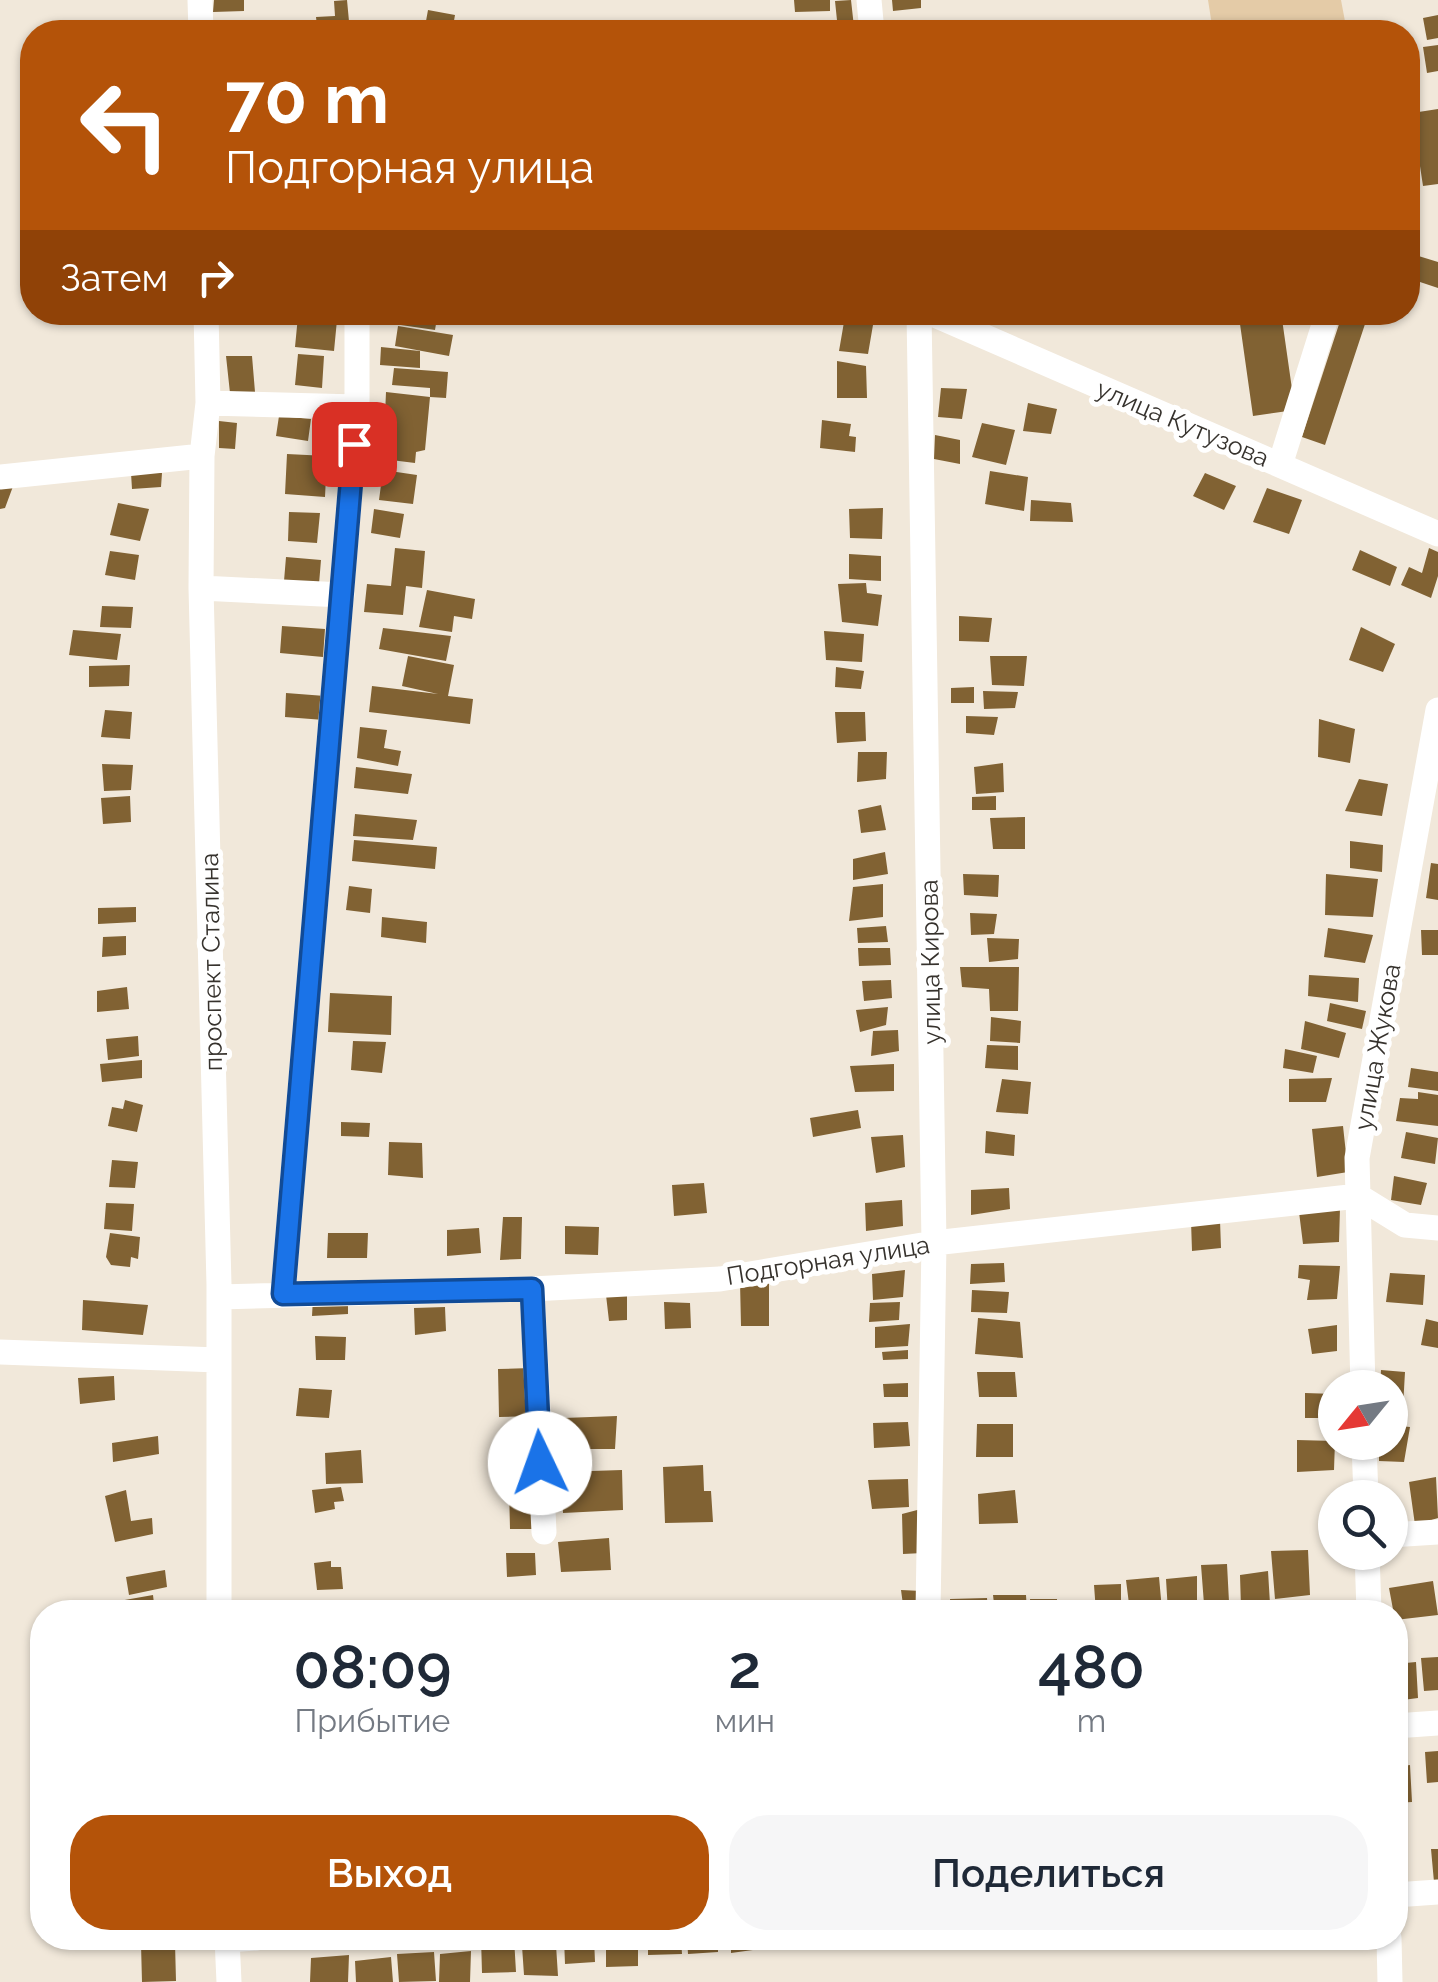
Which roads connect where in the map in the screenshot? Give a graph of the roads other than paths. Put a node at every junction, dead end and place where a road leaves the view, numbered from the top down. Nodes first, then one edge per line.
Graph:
1 (206, 325) edge
2 (357, 325) edge
3 (919, 325) edge
4 (958, 325) edge
5 (1324, 325) edge
6 (208, 403) junction
7 (357, 406) junction
8 (202, 456) junction
9 (1280, 465) junction
10 (0, 476) edge
11 (1438, 534) edge
12 (201, 588) junction
13 (342, 596) junction
14 (1438, 710) edge
15 (1358, 1196) junction
16 (1438, 1228) edge
17 (934, 1243) junction
18 (219, 1285) junction
19 (532, 1289) junction
20 (283, 1294) junction
21 (0, 1352) edge
22 (218, 1360) junction
23 (1363, 1370) edge
24 (544, 1532) dead end
25 (1438, 1532) edge
26 (1408, 1534) edge
27 (1368, 1570) edge
28 (220, 1600) edge
29 (928, 1600) edge
30 (1369, 1600) edge
31 (1438, 1723) edge
32 (1408, 1725) edge
33 (1438, 1892) edge
34 (1408, 1894) edge
35 (228, 1950) edge
36 (1389, 1950) edge
37 (229, 1982) edge
38 (1390, 1982) edge

1 - 6 street, проспект Сталина
2 - 7 street
3 - 17 street, улица Кирова
4 - 9 street, улица Кутузова
5 - 9 street
6 - 7 street
6 - 8 street, проспект Сталина
7 - 13 street
8 - 10 street
8 - 12 street, проспект Сталина
9 - 11 street, улица Кутузова
12 - 13 street
12 - 18 street, проспект Сталина
13 - 20 street
14 - 15 street, улица Жукова
15 - 16 street
15 - 17 street, Подгорная улица
15 - 23 street, улица Жукова
17 - 19 street, Подгорная улица
17 - 29 street, улица Кирова
18 - 20 street, Подгорная улица
18 - 22 street, проспект Сталина
19 - 20 street, Подгорная улица
19 - 24 street
21 - 22 street
22 - 28 street, проспект Сталина
25 - 26 street
27 - 30 street
31 - 32 street
33 - 34 street
35 - 37 street
36 - 38 street

